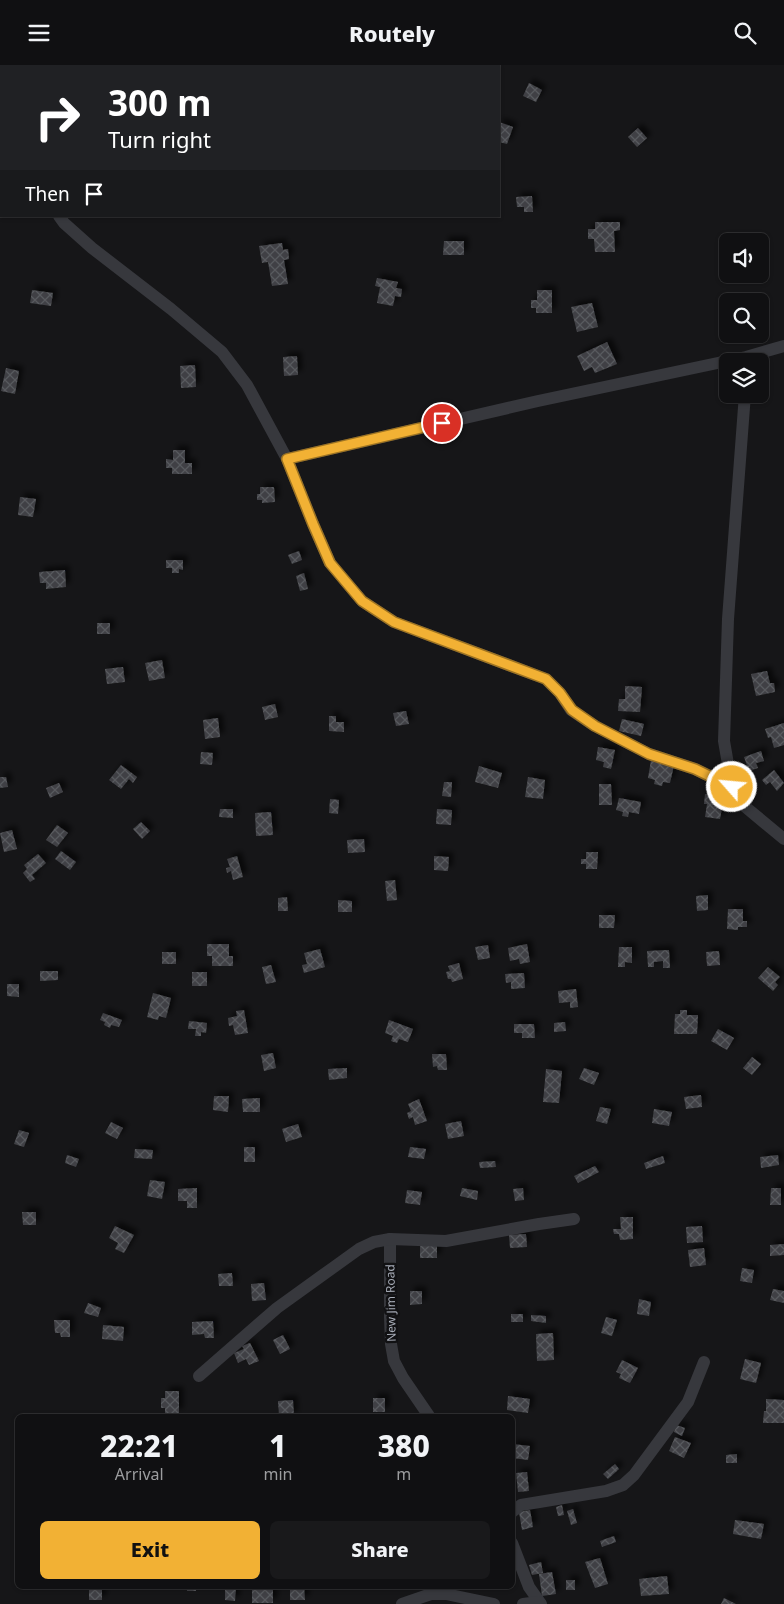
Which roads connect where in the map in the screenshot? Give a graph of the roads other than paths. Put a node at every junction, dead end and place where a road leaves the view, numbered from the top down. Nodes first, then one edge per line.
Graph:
1 (60, 217) edge
2 (784, 346) edge
3 (764, 353) edge
4 (719, 364) edge
5 (743, 403) edge
6 (287, 459) junction
7 (732, 787) junction
8 (784, 839) edge
9 (574, 1219) dead end
10 (390, 1239) junction
11 (704, 1362) dead end
12 (199, 1376) dead end
13 (427, 1414) edge
14 (515, 1510) edge
15 (515, 1551) edge
16 (540, 1603) edge
17 (402, 1604) edge
18 (494, 1604) edge
19 (523, 1604) edge

1 - 6 street
2 - 3 street
4 - 6 street
5 - 7 street
6 - 7 street
7 - 8 street
9 - 10 street
10 - 12 street
10 - 13 street, New Jim Road
11 - 14 street
15 - 16 street
16 - 19 street
17 - 18 street

